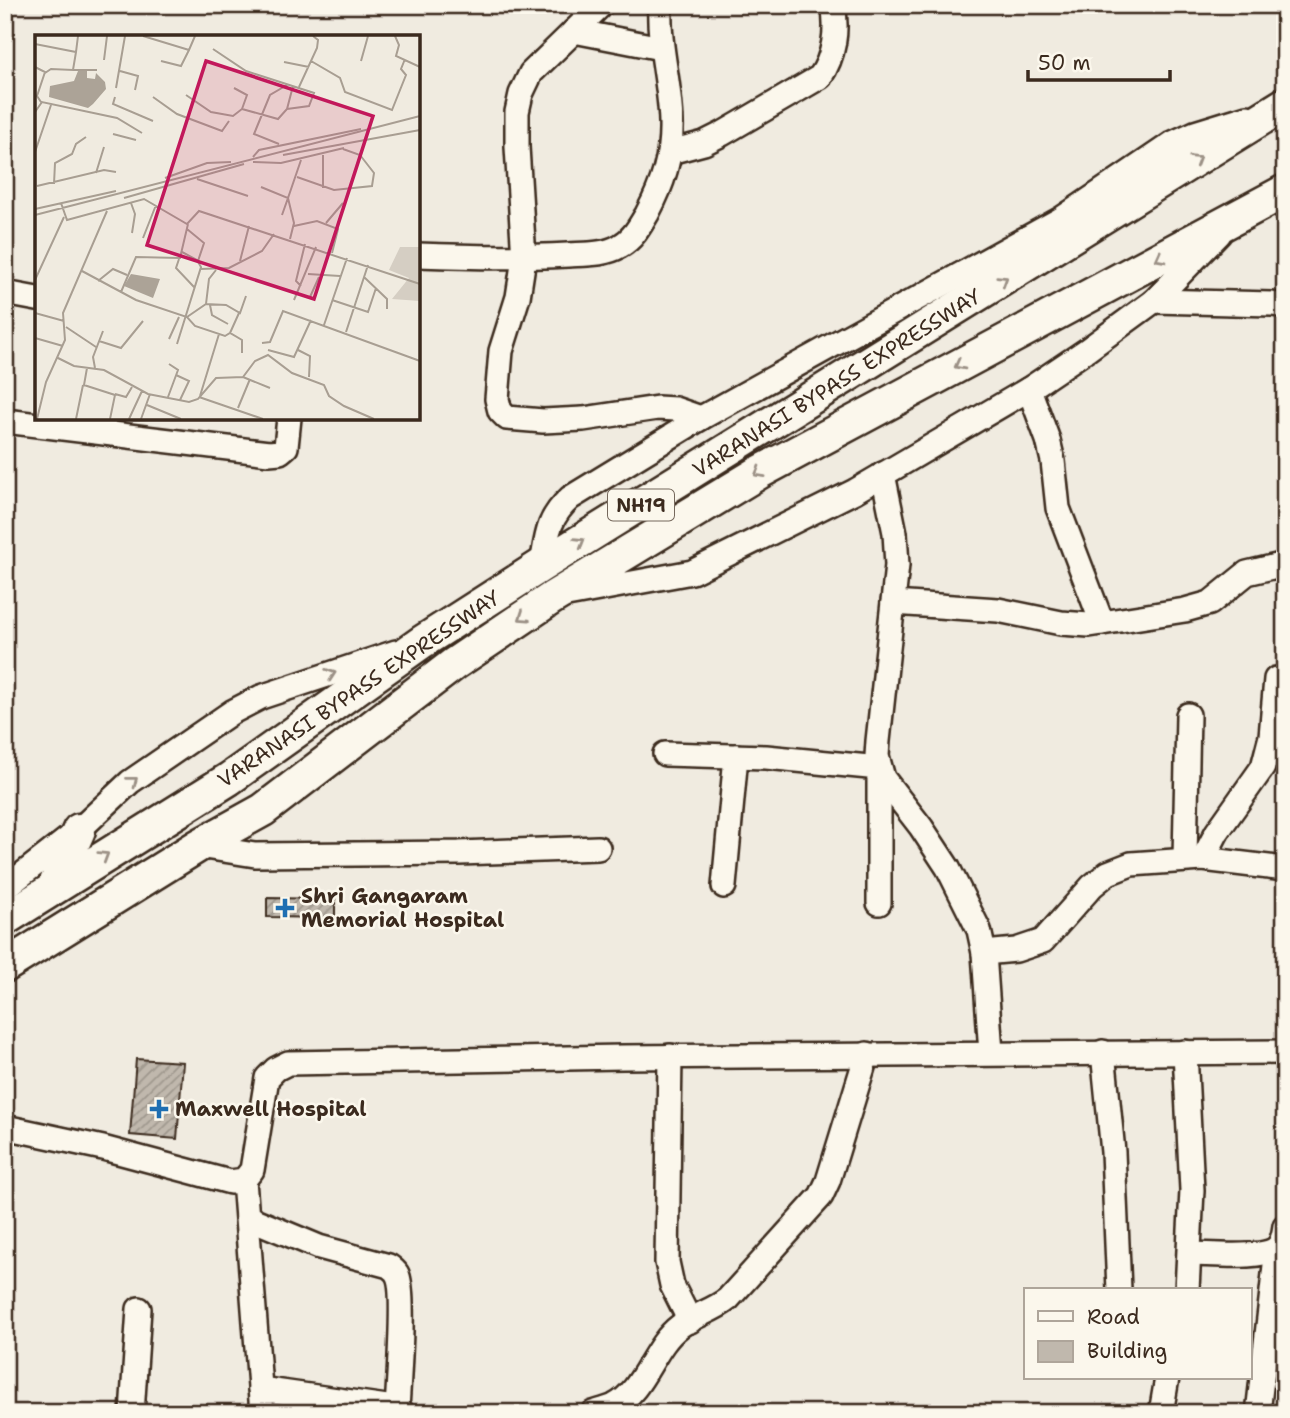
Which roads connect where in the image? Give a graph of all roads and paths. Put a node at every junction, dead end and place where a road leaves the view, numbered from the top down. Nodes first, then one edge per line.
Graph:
1 (601, 5) edge
2 (660, 5) edge
3 (833, 5) edge
4 (574, 31) junction
5 (661, 48) junction
6 (1285, 104) edge
7 (670, 152) junction
8 (1285, 191) edge
9 (1236, 217) junction
10 (420, 256) edge
11 (523, 258) junction
12 (5, 293) edge
13 (35, 299) edge
14 (1154, 301) junction
15 (1285, 306) edge
16 (1029, 389) junction
17 (701, 418) junction
18 (289, 420) edge
19 (5, 421) edge
20 (883, 474) junction
21 (1285, 564) edge
22 (542, 565) junction
23 (552, 598) junction
24 (893, 603) junction
25 (1102, 623) junction
26 (422, 642) junction
27 (1276, 679) dead end
28 (1188, 715) dead end
29 (665, 754) dead end
30 (736, 756) junction
31 (879, 768) junction
32 (79, 830) junction
33 (198, 846) junction
34 (598, 848) dead end
35 (1194, 859) junction
36 (1285, 869) edge
37 (724, 886) dead end
38 (54, 887) junction
39 (5, 888) edge
40 (879, 904) dead end
41 (5, 919) edge
42 (984, 953) junction
43 (5, 966) edge
44 (1103, 1052) junction
45 (1185, 1052) junction
46 (1285, 1052) edge
47 (991, 1053) junction
48 (867, 1054) junction
49 (670, 1056) junction
50 (5, 1127) edge
51 (244, 1180) junction
52 (247, 1217) junction
53 (1285, 1226) edge
54 (1277, 1248) junction
55 (1191, 1254) junction
56 (1119, 1288) edge
57 (1187, 1288) edge
58 (139, 1309) dead end
59 (690, 1321) junction
60 (1167, 1380) edge
61 (260, 1389) junction
62 (400, 1412) edge
63 (132, 1413) edge
64 (262, 1413) edge
65 (593, 1413) edge
66 (1161, 1413) edge
67 (1258, 1413) edge

1 - 4 street
2 - 5 street
3 - 7 street
4 - 5 street
4 - 11 street
5 - 7 street
6 - 17 street
22 -> 6 highway, VARANASI BYPASS EXPRESSWAY / NH19
7 - 11 street
8 - 9 highway, VARANASI BYPASS EXPRESSWAY / NH19
9 - 14 street
9 -> 23 highway, VARANASI BYPASS EXPRESSWAY / NH19
10 - 11 street
11 - 17 street
12 - 13 street
14 - 15 street
14 - 16 street
16 - 20 street
16 - 25 street
17 - 22 street
18 - 19 street
20 - 23 street
20 - 24 street
21 - 25 street
22 - 26 highway, VARANASI BYPASS EXPRESSWAY / NH19
23 -> 33 highway, VARANASI BYPASS EXPRESSWAY / NH19
24 - 25 street
24 - 31 street
32 -> 26 street
38 -> 26 highway, VARANASI BYPASS EXPRESSWAY / NH19
27 - 35 street
28 - 35 street
29 - 30 street
30 - 31 street
30 - 37 street
31 - 40 street
31 - 42 street
32 - 38 highway
32 - 39 street
33 - 34 street
33 - 43 highway, VARANASI BYPASS EXPRESSWAY / NH19
35 - 36 street
35 - 42 street
38 - 41 highway, VARANASI BYPASS EXPRESSWAY / NH19
42 - 47 street
44 - 45 street
44 - 47 street
44 - 56 street
45 - 46 street
45 - 55 street
47 - 48 street
48 - 49 street
48 - 59 street
49 - 51 street
49 - 59 street
50 - 51 street
51 - 52 street
52 - 61 street
52 - 62 street
53 - 54 street
54 - 55 street
54 - 67 street
55 - 57 street
58 - 63 street
59 - 65 street
60 - 66 street
61 - 62 street
61 - 64 street

